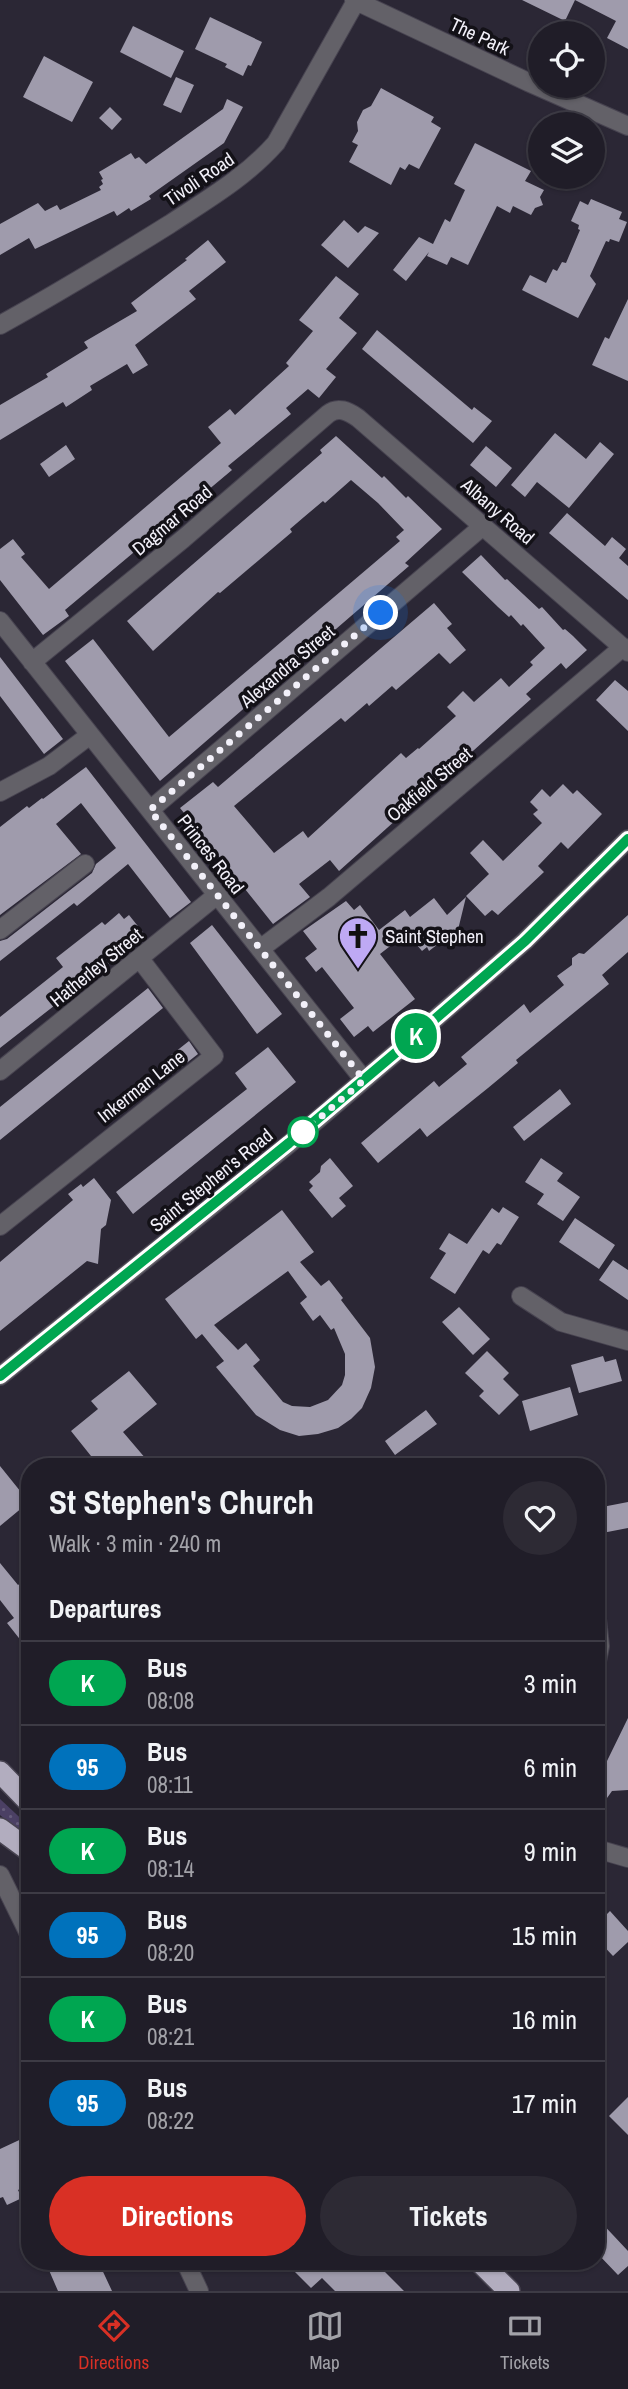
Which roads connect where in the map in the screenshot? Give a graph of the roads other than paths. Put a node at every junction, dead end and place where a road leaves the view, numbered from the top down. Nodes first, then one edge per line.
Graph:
1 (355, 1) edge
2 (628, 126) edge
3 (0, 325) edge
4 (336, 409) joint
5 (483, 526) junction
6 (0, 621) edge
7 (625, 650) edge
8 (32, 662) junction
9 (90, 735) junction
10 (0, 792) edge
11 (150, 810) junction
12 (628, 839) edge
13 (85, 864) dead end
14 (217, 895) junction
15 (0, 930) edge
16 (260, 949) junction
17 (139, 959) junction
18 (0, 1071) edge
19 (364, 1080) junction
20 (0, 1226) edge
21 (521, 1296) dead end
22 (628, 1341) edge
23 (0, 1376) edge
24 (0, 1772) edge
25 (21, 1794) edge
26 (0, 1829) edge
27 (21, 1844) edge
28 (605, 1851) edge
29 (628, 1858) edge
30 (0, 1875) edge
31 (21, 1916) edge
32 (189, 2270) edge
33 (487, 2270) edge
34 (199, 2291) edge
35 (509, 2291) edge

1 - 2 street, The Park
1 - 3 street, Tivoli Road
4 - 5 street, Albany Road
4 - 8 street, Dagmar Road
5 - 7 street, Albany Road
5 - 11 street, Alexandra Street
6 - 8 street, Princes Road
7 - 16 street, Oakfield Street
8 - 9 street, Princes Road
9 - 10 street
9 - 11 street, Princes Road
11 - 14 street, Princes Road
12 - 19 street, Saint Stephen's Road
13 - 15 street
14 - 16 street, Princes Road
14 - 17 street, Hatherley Street
16 - 19 street, Princes Road
17 - 18 street, Hatherley Street
17 - 20 street, Inkerman Lane
19 - 23 street, Saint Stephen's Road
21 - 22 street
24 - 25 highway
26 - 27 highway
28 - 29 street
30 - 31 street
32 - 34 street
33 - 35 highway

